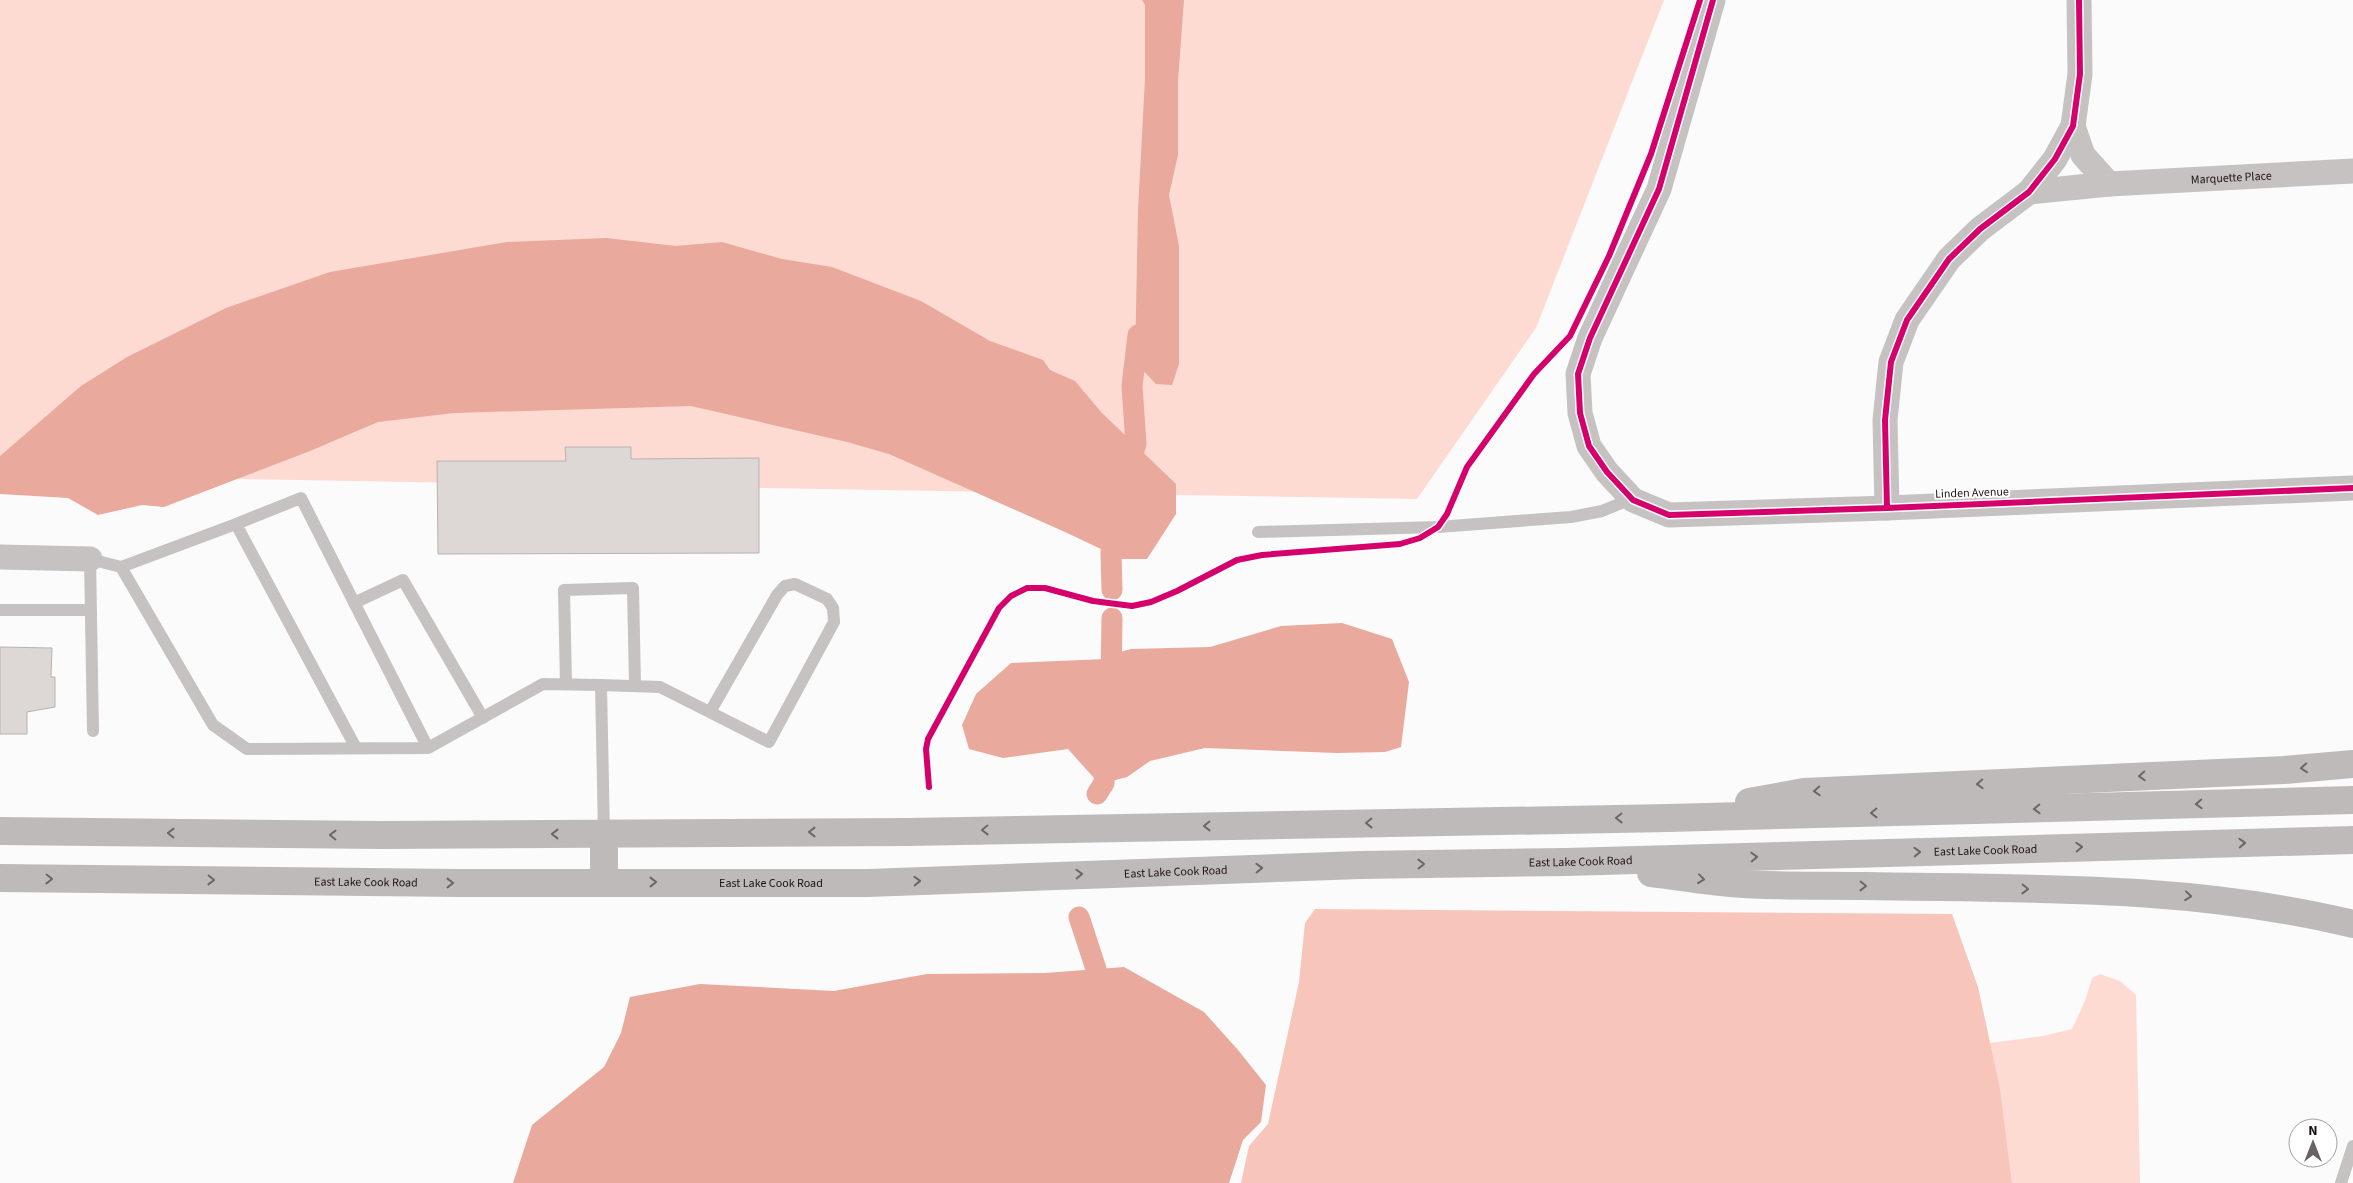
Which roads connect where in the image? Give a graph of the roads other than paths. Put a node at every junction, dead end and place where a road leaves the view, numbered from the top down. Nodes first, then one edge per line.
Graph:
1 (1713, 0) edge
2 (2079, 0) edge
3 (2073, 126) junction
4 (2353, 171) edge
5 (2109, 184) junction
6 (2028, 192) junction
7 (2353, 488) edge
8 (1631, 499) junction
9 (1887, 508) junction
10 (236, 524) junction
11 (1258, 532) dead end
12 (0, 556) edge
13 (90, 559) junction
14 (121, 566) junction
15 (354, 603) junction
16 (0, 610) edge
17 (91, 610) junction
18 (566, 684) junction
19 (600, 685) junction
20 (635, 686) junction
21 (710, 712) junction
22 (483, 718) junction
23 (93, 731) dead end
24 (356, 748) junction
25 (428, 748) junction
26 (2353, 764) edge
27 (2353, 800) edge
28 (1668, 818) junction
29 (0, 831) edge
30 (604, 834) junction
31 (2353, 840) edge
32 (1566, 862) junction
33 (0, 878) edge
34 (604, 882) junction
35 (2353, 924) edge
36 (2353, 1146) edge
37 (2341, 1183) edge

1 - 8 street, Linden Avenue
2 - 3 street
3 - 5 street
3 - 6 street
4 - 5 street, Marquette Place
5 - 6 street, Marquette Place
6 - 9 street
7 - 9 street, Linden Avenue
8 - 9 street, Linden Avenue
8 - 11 lane
10 - 14 lane
10 - 15 lane
10 - 24 lane
12 - 13 street
13 - 14 lane
13 - 17 lane
14 - 24 lane
15 - 22 lane
15 - 25 lane
16 - 17 lane
17 - 23 lane
18 - 19 lane
18 - 20 lane
18 - 22 lane
19 - 20 lane
19 - 30 lane
20 - 21 lane
21 - 21 lane
22 - 25 lane
24 - 25 lane
26 -> 28 main road
27 -> 28 main road
28 -> 30 main road
30 -> 29 main road
30 - 34 main road
32 -> 31 main road, East Lake Cook Road
34 -> 32 main road, East Lake Cook Road
32 -> 35 main road
33 -> 34 main road, East Lake Cook Road
36 - 37 lane

